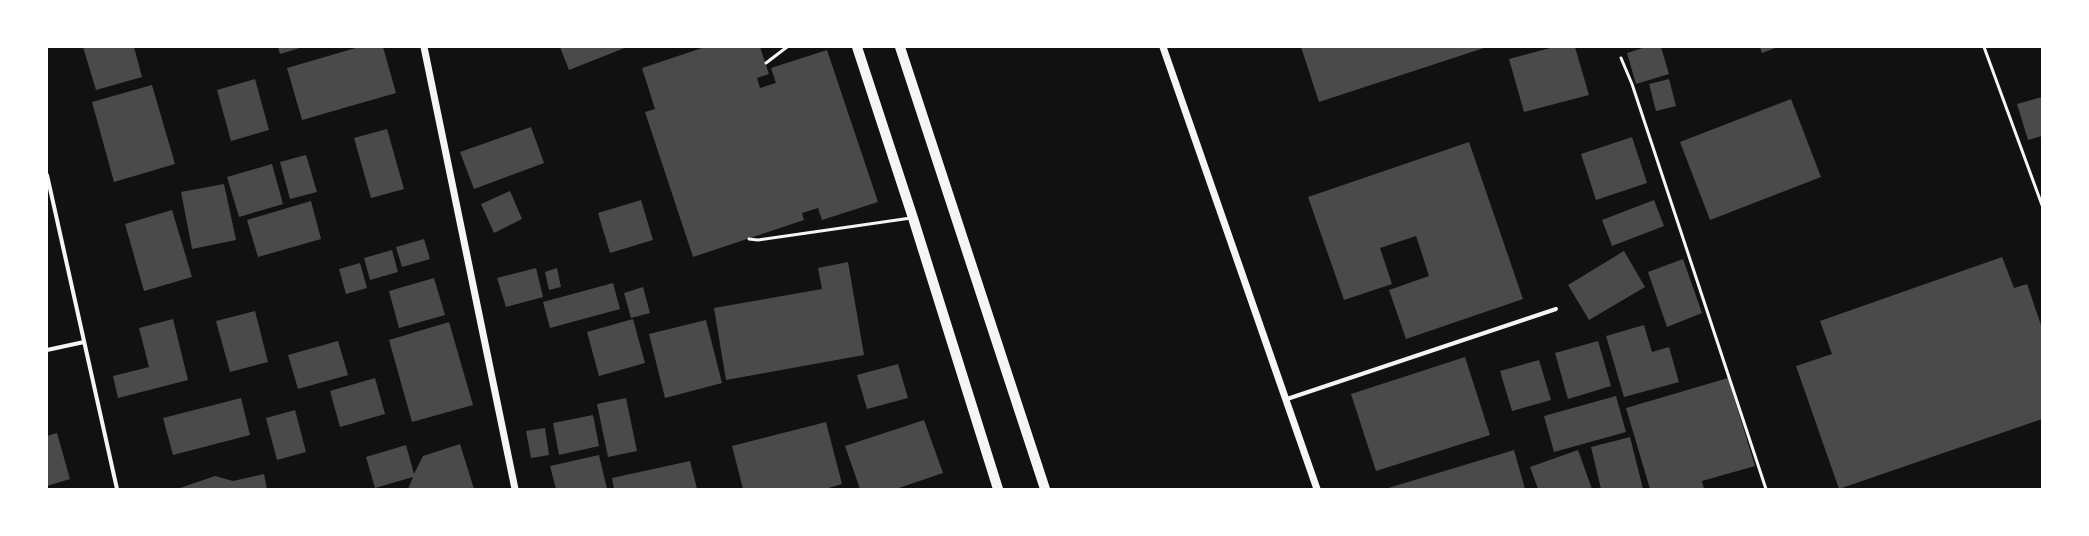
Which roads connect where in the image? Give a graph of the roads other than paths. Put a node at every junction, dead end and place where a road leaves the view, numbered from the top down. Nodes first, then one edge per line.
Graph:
1 (424, 47) edge
2 (787, 47) edge
3 (856, 47) edge
4 (900, 47) edge
5 (1163, 47) edge
6 (1984, 47) edge
7 (1621, 58) dead end
8 (766, 63) dead end
9 (47, 175) edge
10 (2042, 205) edge
11 (913, 218) junction
12 (749, 238) dead end
13 (1556, 309) dead end
14 (84, 342) junction
15 (47, 350) edge
16 (1287, 399) junction
17 (117, 489) edge
18 (515, 489) edge
19 (998, 489) edge
20 (1045, 489) edge
21 (1317, 489) edge
22 (1766, 489) edge

1 - 18 street
2 - 8 lane
3 - 11 main road
4 - 20 main road
5 - 16 street
6 - 10 lane
7 - 22 lane
9 - 14 street
11 - 12 lane
11 - 19 main road
13 - 16 street
14 - 15 street
14 - 17 street
16 - 21 street

